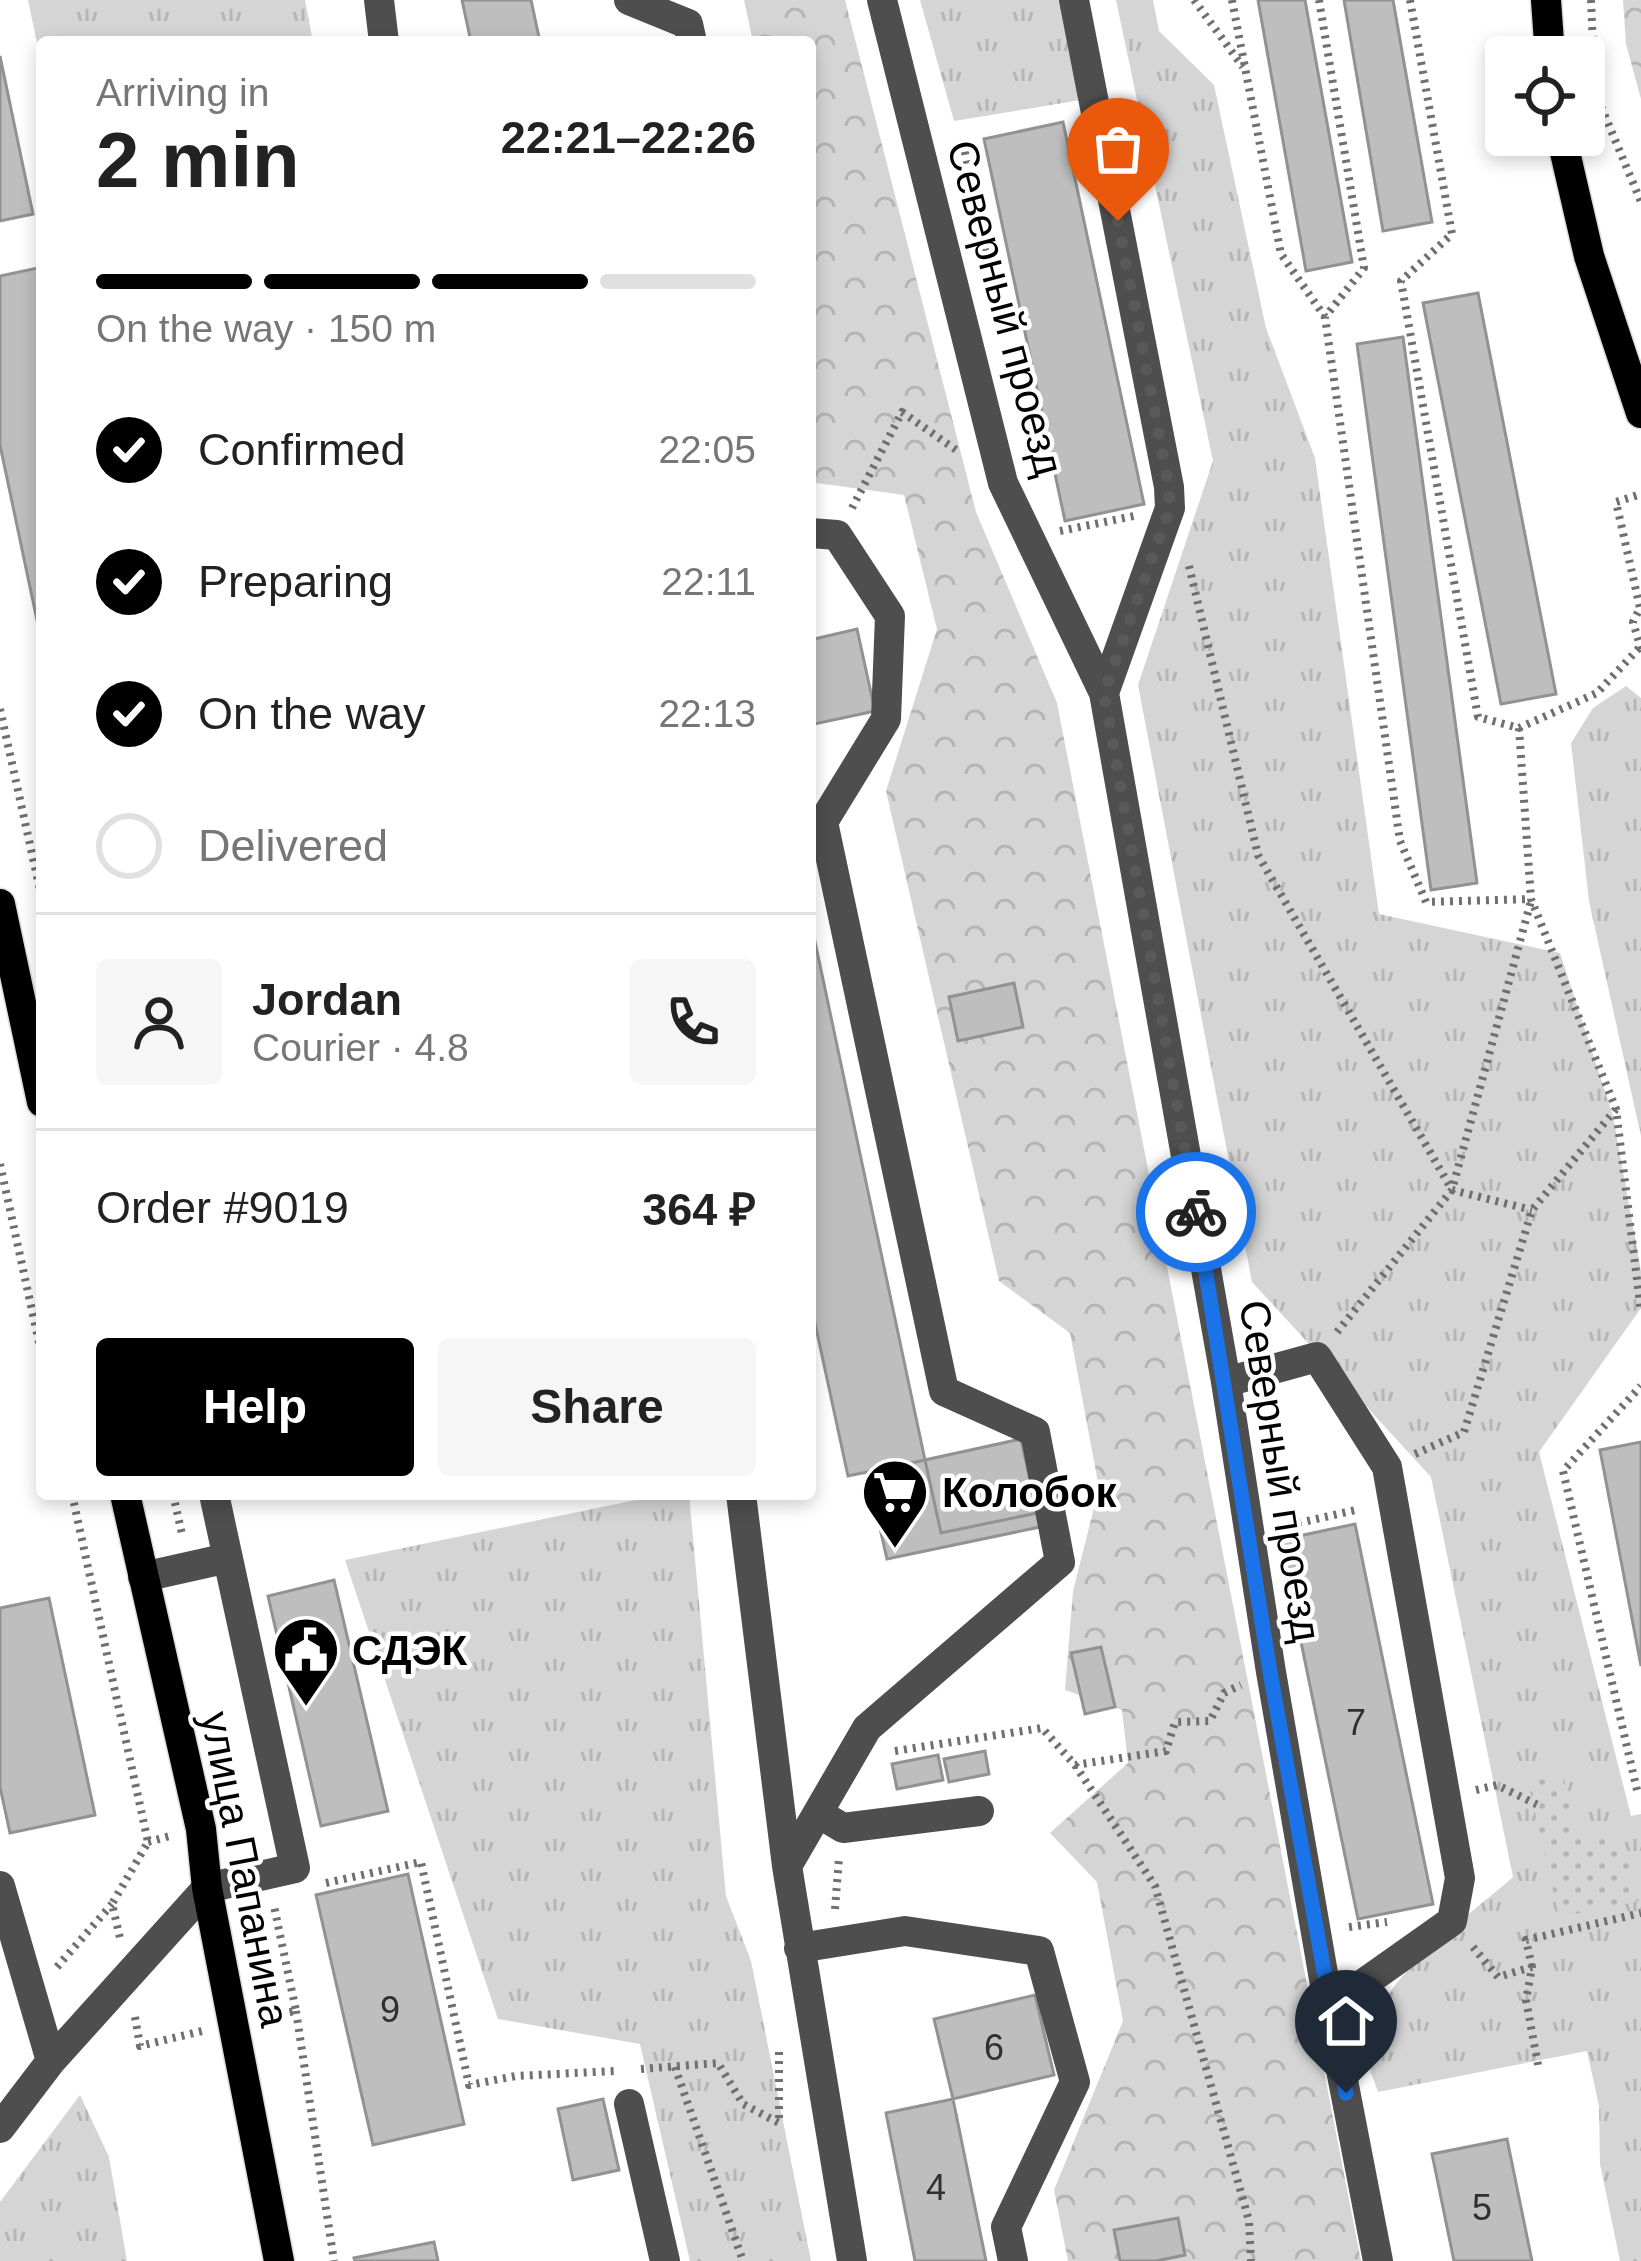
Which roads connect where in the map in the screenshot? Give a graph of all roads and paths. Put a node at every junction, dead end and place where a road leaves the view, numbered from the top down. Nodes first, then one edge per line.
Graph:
1 (379, 0) edge
2 (629, 0) edge
3 (882, 0) edge
4 (1074, 0) edge
5 (1194, 0) edge
6 (1232, 0) edge
7 (1319, 0) edge
8 (1410, 0) edge
9 (1546, 0) edge
10 (1591, 0) edge
11 (383, 36) edge
12 (691, 36) edge
13 (1549, 36) edge
14 (1244, 69) junction
15 (1566, 156) edge
16 (1641, 202) edge
17 (1324, 317) junction
18 (1641, 413) edge
19 (1003, 483) junction
20 (1641, 494) edge
21 (1117, 520) dead end
22 (1076, 530) dead end
23 (824, 534) edge
24 (1186, 556) dead end
25 (1641, 648) edge
26 (1104, 693) junction
27 (0, 709) edge
28 (1519, 728) junction
29 (36, 872) edge
30 (1531, 899) junction
31 (0, 904) edge
32 (36, 1074) edge
33 (1616, 1108) junction
34 (0, 1164) edge
35 (1452, 1190) junction
36 (1532, 1210) junction
37 (1641, 1312) edge
38 (36, 1329) edge
39 (1317, 1358) junction
40 (1226, 1382) junction
41 (1641, 1386) edge
42 (1387, 1467) junction
43 (73, 1500) edge
44 (126, 1500) edge
45 (215, 1500) edge
46 (742, 1500) edge
47 (1265, 1531) dead end
48 (228, 1558) junction
49 (143, 1577) junction
50 (1240, 1686) dead end
51 (880, 1754) dead end
52 (1075, 1765) junction
53 (1479, 1789) dead end
54 (1637, 1790) dead end
55 (1540, 1806) dead end
56 (979, 1810) dead end
57 (818, 1813) junction
58 (148, 1842) dead end
59 (787, 1866) junction
60 (314, 1885) dead end
61 (0, 1886) edge
62 (207, 1888) junction
63 (1342, 1904) dead end
64 (1641, 1913) edge
65 (1452, 1921) junction
66 (800, 1948) junction
67 (1532, 1967) junction
68 (1329, 2008) junction
69 (296, 2011) dead end
70 (781, 2040) dead end
71 (51, 2061) junction
72 (1540, 2070) dead end
73 (604, 2071) dead end
74 (629, 2104) dead end
75 (0, 2128) edge
76 (279, 2261) edge
77 (334, 2261) edge
78 (665, 2261) edge
79 (743, 2261) edge
80 (852, 2261) edge
81 (1013, 2261) edge
82 (1251, 2261) edge
83 (1378, 2261) edge

1 - 11 street
2 - 12 street
3 - 19 street, Северный проезд
4 - 26 street, Северный проезд
5 - 14 path
6 - 14 path
7 - 17 path
8 - 28 path
9 - 13 main road
10 - 16 path
14 - 17 path
15 - 18 main road
17 - 30 path
19 - 23 path
19 - 26 street, Северный проезд
20 - 25 path
21 - 22 path
23 - 57 street
24 - 35 path
25 - 28 path
26 - 40 street, Северный проезд
27 - 29 path
28 - 30 path
30 - 33 path
30 - 35 path
31 - 32 main road
33 - 36 path
33 - 37 path
34 - 38 path
35 - 36 path
35 - 39 path
36 - 42 path
39 - 40 street
39 - 42 street
40 - 68 street, Северный проезд
41 - 54 path
42 - 47 path
42 - 65 street
43 - 58 path
44 - 49 main road, улица Папанина
45 - 48 street
46 - 59 street
48 - 49 street
48 - 62 street
49 - 62 main road, улица Папанина
50 - 52 path
51 - 52 path
52 - 82 path
53 - 55 path
56 - 57 street
57 - 59 street
59 - 66 street
60 - 73 path
61 - 71 street
62 - 71 street
62 - 76 main road, улица Папанина
63 - 65 path
64 - 67 path
65 - 67 path
65 - 68 street
66 - 80 street
66 - 81 street
67 - 72 path
68 - 83 street, Северный проезд
69 - 77 path
70 - 79 path
71 - 75 street
74 - 78 street

